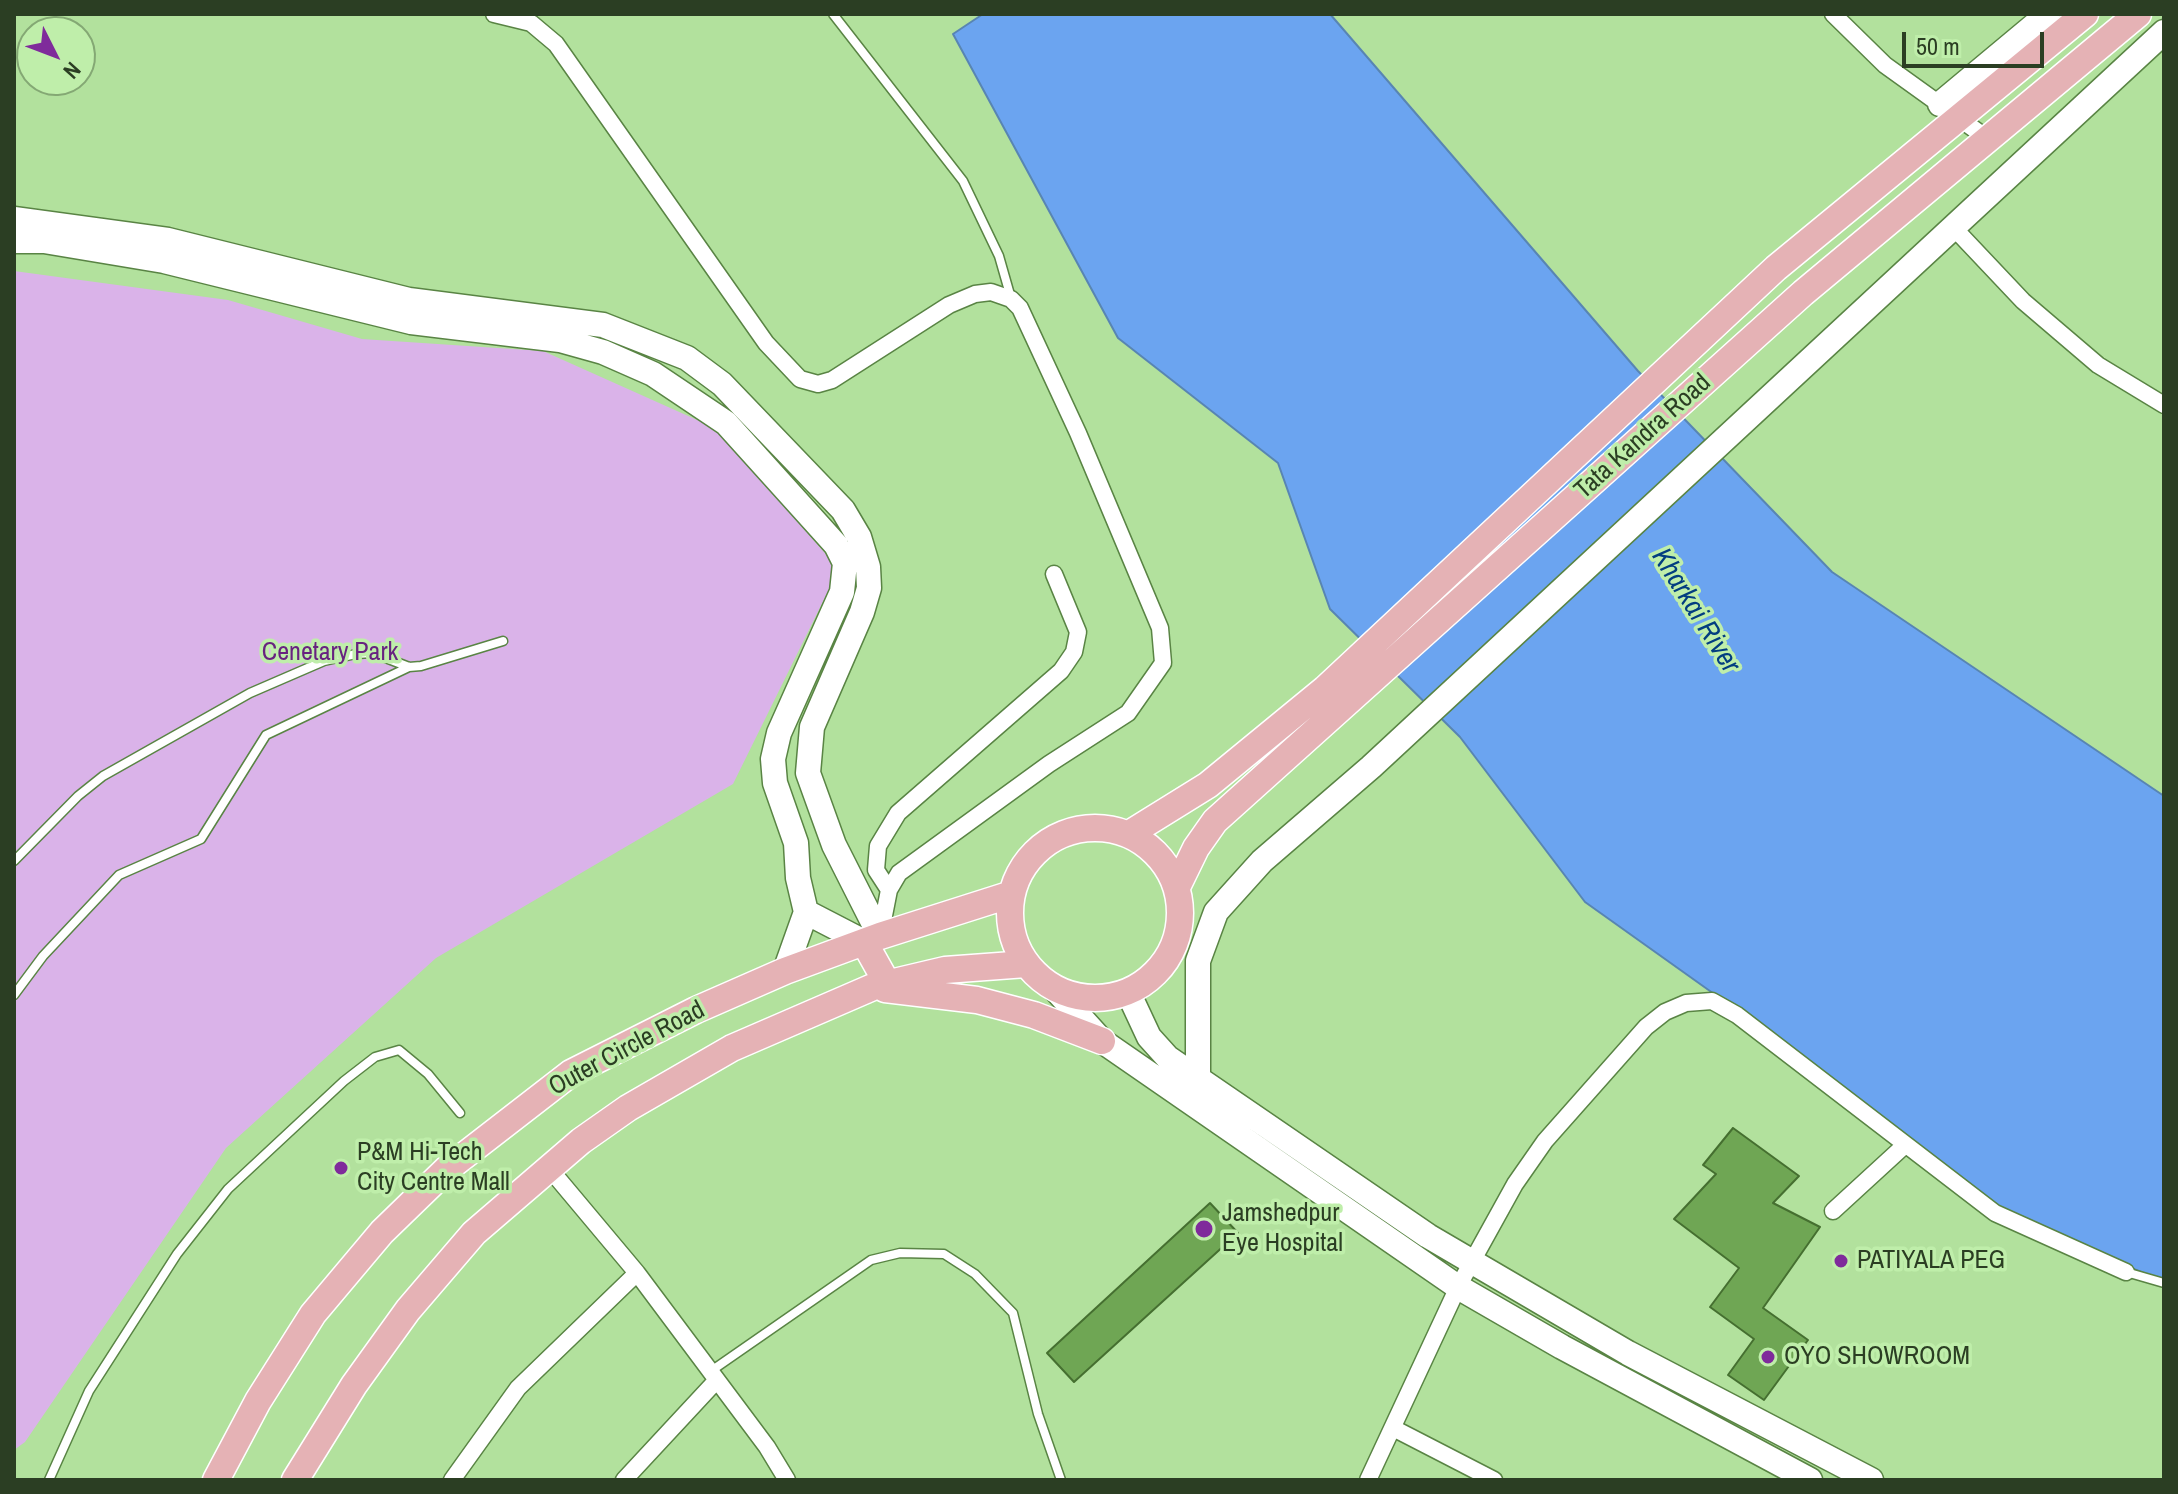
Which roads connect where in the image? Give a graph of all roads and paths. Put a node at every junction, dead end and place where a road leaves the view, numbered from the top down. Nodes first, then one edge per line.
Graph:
1 (494, 14) edge
2 (833, 14) edge
3 (1833, 14) edge
4 (2048, 14) edge
5 (2085, 14) edge
6 (2138, 14) edge
7 (2160, 42) edge
8 (1948, 112) junction
9 (1988, 139) junction
10 (14, 219) edge
11 (1954, 228) junction
12 (14, 241) edge
13 (1011, 299) junction
14 (2164, 405) edge
15 (1054, 574) dead end
16 (503, 641) dead end
17 (409, 667) junction
18 (813, 791) junction
19 (781, 801) junction
20 (1129, 834) junction
21 (14, 861) edge
22 (1177, 887) junction
23 (889, 890) junction
24 (1012, 894) junction
25 (806, 912) junction
26 (872, 939) junction
27 (1026, 964) junction
28 (785, 971) junction
29 (880, 985) junction
30 (1054, 988) junction
31 (1128, 992) junction
32 (14, 995) edge
33 (1102, 1041) junction
34 (1198, 1081) junction
35 (460, 1113) dead end
36 (1905, 1145) junction
37 (549, 1168) junction
38 (1833, 1211) dead end
39 (1473, 1262) junction
40 (2126, 1272) joint
41 (637, 1273) junction
42 (2164, 1283) edge
43 (1458, 1287) junction
44 (713, 1376) junction
45 (1393, 1428) junction
46 (49, 1480) edge
47 (216, 1480) edge
48 (295, 1480) edge
49 (452, 1480) edge
50 (624, 1480) edge
51 (787, 1480) edge
52 (1061, 1480) edge
53 (1368, 1480) edge
54 (1494, 1480) edge
55 (1810, 1480) edge
56 (1871, 1480) edge

1 - 13 street
2 - 13 lane
3 - 8 street
4 - 8 street
5 - 8 main road
6 - 9 main road, Tata Kandra Road
7 - 11 street
8 - 9 street
8 - 20 main road
9 - 22 main road, Tata Kandra Road
10 - 18 street
11 - 14 street
11 - 34 street
12 - 19 street
13 - 23 street
15 - 23 street
16 - 17 lane
17 - 21 lane
17 - 32 lane
18 - 19 street
18 - 26 street
19 - 25 street
20 - 22 main road
20 - 24 main road
22 - 31 main road
23 - 26 street
24 - 26 main road, Outer Circle Road
24 - 27 main road
25 - 26 street
25 - 28 street
26 - 28 main road, Outer Circle Road
26 - 29 main road
27 - 29 main road
27 - 30 main road
28 - 47 main road, Outer Circle Road
29 - 33 main road
29 - 37 main road
30 - 31 main road
30 - 33 street
31 - 34 street
33 - 43 street
34 - 39 street
35 - 46 lane
36 - 38 street
36 - 39 street
36 - 40 street
37 - 41 street
37 - 48 main road
39 - 43 street
39 - 56 street
40 - 42 lane
41 - 44 street
41 - 49 street
43 - 45 street
43 - 55 street
44 - 50 street
44 - 51 street
44 - 52 lane
45 - 53 street
45 - 54 street

